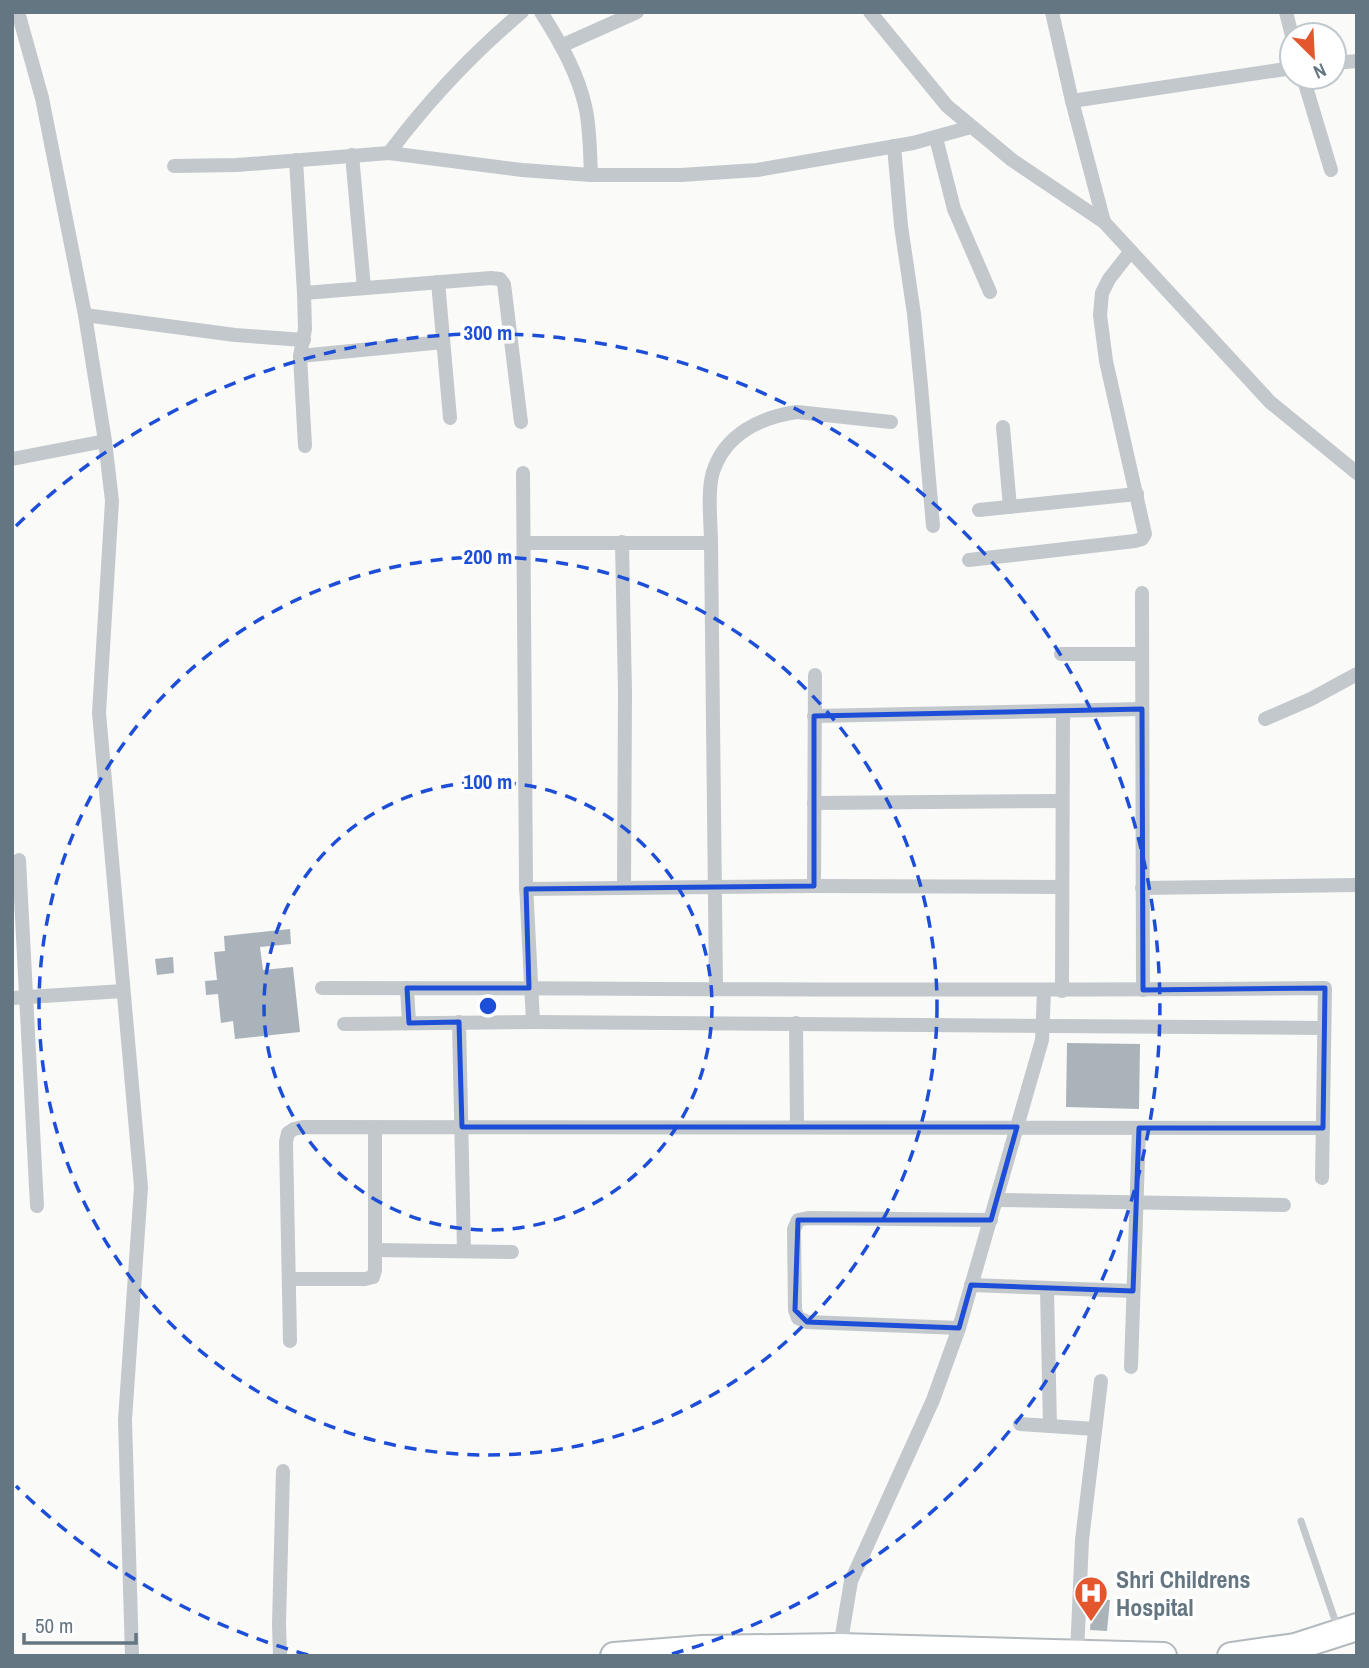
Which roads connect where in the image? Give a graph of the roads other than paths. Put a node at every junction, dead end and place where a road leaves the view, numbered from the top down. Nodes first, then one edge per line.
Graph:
1 (18, 12) edge
2 (522, 12) edge
3 (541, 12) edge
4 (637, 12) edge
5 (870, 12) edge
6 (1052, 12) edge
7 (561, 46) junction
8 (1278, 70) edge
9 (1307, 91) edge
10 (1072, 101) junction
11 (971, 127) junction
12 (936, 138) junction
13 (894, 146) junction
14 (389, 153) junction
15 (352, 155) junction
16 (296, 160) junction
17 (174, 166) dead end
18 (1331, 170) dead end
19 (592, 175) junction
20 (1104, 222) junction
21 (1131, 251) junction
22 (438, 282) junction
23 (364, 288) junction
24 (990, 292) dead end
25 (304, 293) junction
26 (85, 315) junction
27 (304, 340) junction
28 (443, 342) junction
29 (300, 356) junction
30 (450, 418) dead end
31 (521, 422) dead end
32 (891, 422) dead end
33 (1003, 427) dead end
34 (105, 441) junction
35 (305, 446) dead end
36 (12, 459) edge
37 (523, 473) dead end
38 (1357, 473) edge
39 (1137, 494) junction
40 (1010, 507) junction
41 (979, 510) dead end
42 (933, 526) dead end
43 (622, 542) junction
44 (524, 543) junction
45 (710, 543) junction
46 (969, 560) dead end
47 (1142, 593) dead end
48 (1061, 654) dead end
49 (1142, 654) junction
50 (1357, 674) edge
51 (815, 675) dead end
52 (1142, 709) junction
53 (1063, 711) junction
54 (814, 716) junction
55 (1265, 719) dead end
56 (1062, 801) junction
57 (814, 803) junction
58 (19, 860) dead end
59 (1357, 885) edge
60 (814, 886) junction
61 (714, 887) junction
62 (1062, 887) junction
63 (526, 888) junction
64 (624, 888) junction
65 (1142, 888) junction
66 (322, 988) dead end
67 (407, 988) junction
68 (529, 988) junction
69 (716, 988) junction
70 (123, 990) junction
71 (1143, 990) junction
72 (1044, 991) junction
73 (1062, 991) junction
74 (19, 997) edge
75 (459, 1022) junction
76 (533, 1022) junction
77 (409, 1023) junction
78 (796, 1023) junction
79 (344, 1024) dead end
80 (1043, 1024) junction
81 (1324, 1028) junction
82 (375, 1127) junction
83 (462, 1127) junction
84 (797, 1127) junction
85 (1017, 1127) junction
86 (1139, 1128) junction
87 (1323, 1128) junction
88 (1322, 1178) dead end
89 (997, 1200) junction
90 (1136, 1204) junction
91 (1284, 1205) dead end
92 (37, 1206) dead end
93 (991, 1220) junction
94 (375, 1250) junction
95 (464, 1251) junction
96 (512, 1252) dead end
97 (289, 1279) junction
98 (971, 1284) junction
99 (1047, 1289) junction
100 (1133, 1291) junction
101 (958, 1328) junction
102 (290, 1341) dead end
103 (1130, 1367) dead end
104 (1101, 1381) dead end
105 (1020, 1424) dead end
106 (1050, 1426) junction
107 (1095, 1429) junction
108 (283, 1471) dead end
109 (1301, 1521) dead end
110 (1351, 1634) edge
111 (840, 1647) junction
112 (1077, 1654) junction
113 (132, 1656) edge
114 (280, 1656) edge
115 (614, 1656) edge
116 (1163, 1656) edge
117 (1231, 1656) edge
118 (1325, 1656) edge

1 - 26 street
2 - 14 street
3 - 7 street
4 - 7 street
5 - 11 street
6 - 10 street
7 - 19 street
8 - 10 street
9 - 18 street
10 - 20 street
11 - 12 street
11 - 20 street
12 - 13 street
12 - 24 street
13 - 19 street
13 - 42 street
14 - 15 street
14 - 19 street
15 - 16 street
15 - 23 street
16 - 17 street
16 - 25 street
20 - 21 street
21 - 38 street
21 - 39 street
22 - 23 street
22 - 28 street
22 - 31 street
23 - 25 street
25 - 27 street
26 - 27 street
26 - 34 street
27 - 29 street
28 - 29 street
28 - 30 street
29 - 35 street
32 - 45 street
33 - 40 street
34 - 36 street
34 - 70 street
37 - 44 street
39 - 40 street
39 - 46 street
40 - 41 street
43 - 44 street
43 - 45 street
43 - 64 street
44 - 63 street
45 - 61 street
47 - 49 street
48 - 49 street
49 - 52 street
50 - 55 street
51 - 54 street
52 - 53 street
52 - 65 street
53 - 54 street
53 - 56 street
54 - 57 street
56 - 57 street
56 - 62 street
57 - 60 street
58 - 74 street
59 - 65 street
60 - 61 street
60 - 62 street
61 - 64 street
61 - 69 street
62 - 73 street
63 - 64 street
63 - 68 street
65 - 71 street
66 - 67 street
67 - 68 street
67 - 77 street
68 - 69 street
68 - 76 street
69 - 72 street
70 - 74 street
70 - 113 street
71 - 73 street
71 - 81 street
72 - 73 street
72 - 80 street
74 - 92 street
75 - 76 street
75 - 77 street
75 - 83 street
76 - 78 street
77 - 79 street
78 - 80 street
78 - 84 street
80 - 81 street
80 - 85 street
81 - 87 street
82 - 83 street
82 - 94 street
82 - 97 street
83 - 84 street
83 - 95 street
84 - 85 street
85 - 86 street
85 - 89 street
86 - 87 street
86 - 90 street
87 - 88 street
89 - 90 street
89 - 93 street
90 - 91 street
90 - 100 street
93 - 98 street
93 - 101 street
94 - 95 street
94 - 97 street
95 - 96 street
97 - 102 street
98 - 99 street
98 - 101 street
99 - 100 street
99 - 106 street
100 - 103 street
101 - 111 street
104 - 107 street
105 - 106 street
106 - 107 street
107 - 112 street
108 - 114 street
109 - 110 lane
110 - 117 highway
110 - 118 highway
111 - 112 highway
111 - 115 highway
112 - 116 highway

